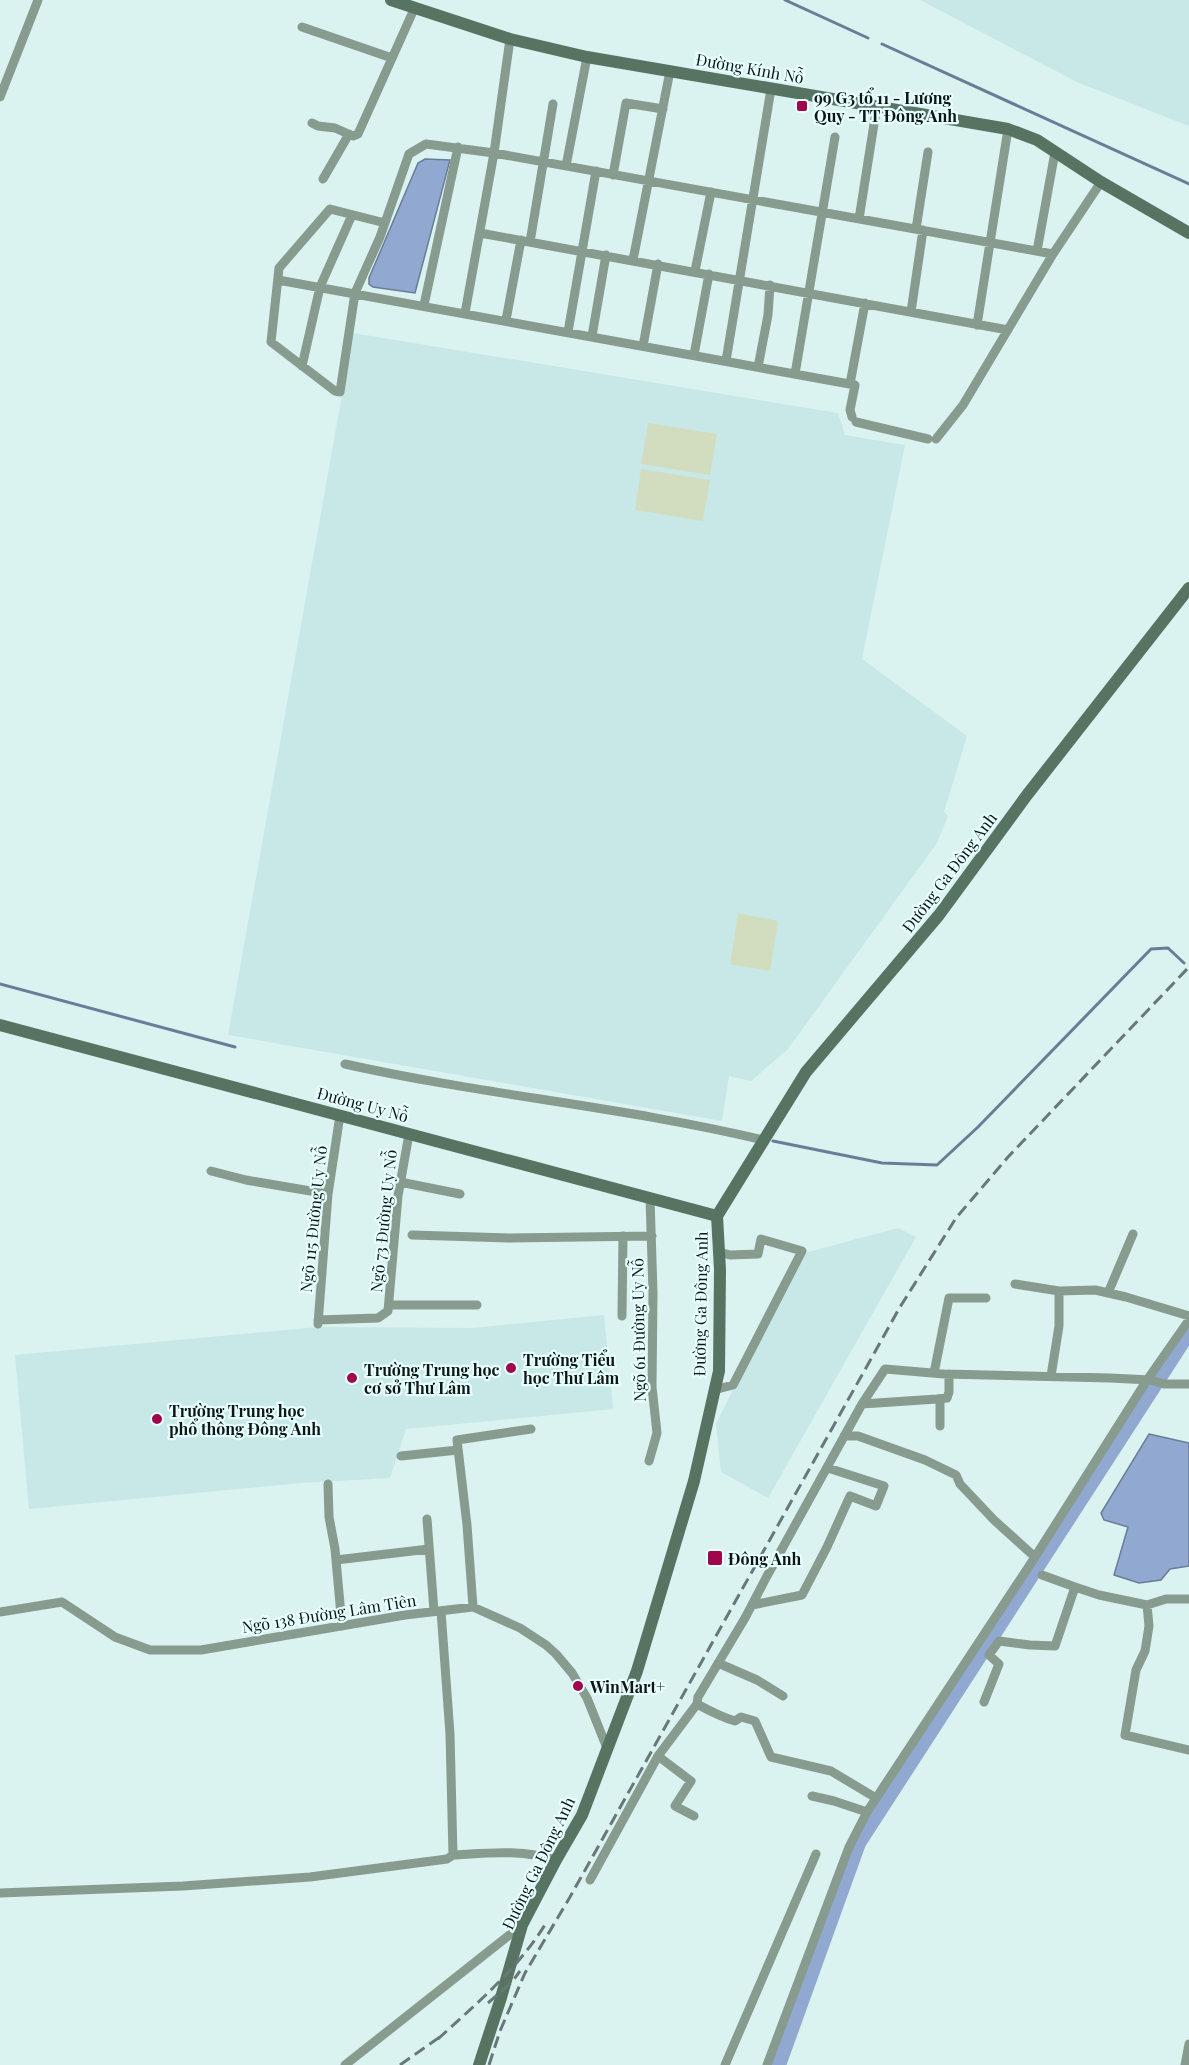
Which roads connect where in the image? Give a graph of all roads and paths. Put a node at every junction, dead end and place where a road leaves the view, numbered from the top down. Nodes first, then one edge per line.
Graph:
1 (38, 0) edge
2 (391, 0) edge
3 (415, 7) junction
4 (302, 27) dead end
5 (510, 39) junction
6 (587, 57) junction
7 (392, 58) junction
8 (670, 71) junction
9 (4, 77) edge
10 (771, 89) junction
11 (0, 97) edge
12 (553, 104) dead end
13 (877, 105) junction
14 (663, 109) junction
15 (312, 123) dead end
16 (1008, 129) junction
17 (349, 134) junction
18 (835, 137) dead end
19 (458, 147) junction
20 (927, 152) dead end
21 (1055, 152) junction
22 (494, 153) junction
23 (545, 162) junction
24 (566, 166) junction
25 (596, 171) junction
26 (613, 175) junction
27 (323, 179) dead end
28 (649, 181) junction
29 (1101, 182) junction
30 (711, 192) junction
31 (753, 200) junction
32 (823, 212) junction
33 (352, 214) junction
34 (859, 219) junction
35 (385, 223) junction
36 (920, 230) junction
37 (480, 232) junction
38 (1189, 233) edge
39 (525, 241) junction
40 (990, 243) junction
41 (582, 251) junction
42 (1037, 251) junction
43 (1053, 254) junction
44 (606, 255) junction
45 (633, 260) junction
46 (657, 264) junction
47 (694, 272) junction
48 (709, 274) junction
49 (278, 280) junction
50 (740, 280) junction
51 (770, 285) junction
52 (320, 287) junction
53 (356, 293) junction
54 (809, 293) junction
55 (865, 303) junction
56 (424, 305) junction
57 (910, 312) junction
58 (465, 313) junction
59 (506, 320) junction
60 (977, 325) junction
61 (1008, 330) junction
62 (568, 332) junction
63 (592, 336) junction
64 (642, 346) junction
65 (694, 355) junction
66 (726, 361) junction
67 (303, 366) junction
68 (758, 367) junction
69 (795, 374) junction
70 (850, 384) junction
71 (1189, 588) edge
72 (0, 1025) edge
73 (345, 1064) dead end
74 (340, 1115) junction
75 (409, 1134) junction
76 (763, 1140) junction
77 (211, 1171) dead end
78 (400, 1182) junction
79 (328, 1194) junction
80 (460, 1194) dead end
81 (650, 1198) junction
82 (717, 1216) junction
83 (1133, 1234) dead end
84 (412, 1235) dead end
85 (622, 1236) junction
86 (652, 1236) junction
87 (719, 1252) junction
88 (1015, 1284) dead end
89 (1059, 1291) junction
90 (1108, 1293) junction
91 (986, 1298) dead end
92 (389, 1305) junction
93 (477, 1305) dead end
94 (622, 1316) dead end
95 (1189, 1318) edge
96 (318, 1323) joint
97 (934, 1373) junction
98 (949, 1374) junction
99 (1052, 1376) junction
100 (1148, 1380) junction
101 (1189, 1384) edge
102 (714, 1390) junction
103 (937, 1399) junction
104 (862, 1404) junction
105 (940, 1426) dead end
106 (531, 1429) dead end
107 (844, 1436) junction
108 (458, 1450) junction
109 (401, 1456) dead end
110 (649, 1461) dead end
111 (828, 1468) junction
112 (328, 1484) dead end
113 (427, 1519) dead end
114 (429, 1549) junction
115 (1035, 1557) junction
116 (336, 1560) junction
117 (1041, 1575) dead end
118 (1075, 1587) junction
119 (1189, 1599) edge
120 (752, 1605) junction
121 (1147, 1605) junction
122 (473, 1607) junction
123 (437, 1611) junction
124 (0, 1612) edge
125 (342, 1626) junction
126 (718, 1663) junction
127 (783, 1696) dead end
128 (984, 1702) dead end
129 (698, 1704) junction
130 (607, 1748) junction
131 (1189, 1750) edge
132 (658, 1756) junction
133 (812, 1797) dead end
134 (876, 1798) junction
135 (867, 1812) junction
136 (694, 1816) dead end
137 (816, 1854) dead end
138 (453, 1855) junction
139 (556, 1860) junction
140 (590, 1880) dead end
141 (0, 1893) edge
142 (522, 1925) junction
143 (1189, 2044) edge
144 (345, 2065) edge
145 (479, 2065) edge
146 (725, 2065) edge
147 (767, 2065) edge
148 (1185, 2065) edge

1 - 9 street
2 - 3 street, Đường Kính Nỗ
3 - 5 street, Đường Kính Nỗ
3 - 7 street
4 - 7 street
5 - 6 street, Đường Kính Nỗ
5 - 22 street
6 - 8 street, Đường Kính Nỗ
6 - 24 street
7 - 17 street
8 - 10 street, Đường Kính Nỗ
8 - 14 street
9 - 11 street
10 - 13 street, Đường Kính Nỗ
10 - 31 street
12 - 23 street
13 - 16 street, Đường Kính Nỗ
13 - 34 street
14 - 26 street
14 - 28 street
15 - 17 street
16 - 21 street, Đường Kính Nỗ
16 - 40 street
17 - 27 street
18 - 32 street
19 - 22 street
19 - 35 street
19 - 56 street
20 - 36 street
21 - 29 street, Đường Kính Nỗ
21 - 42 street
22 - 23 street
22 - 37 street
23 - 24 street
23 - 39 street
24 - 25 street
25 - 26 street
25 - 41 street
26 - 28 street
28 - 30 street
28 - 45 street
29 - 38 street, Đường Kính Nỗ
29 - 43 street
30 - 31 street
30 - 47 street
31 - 32 street
31 - 50 street
32 - 34 street
32 - 54 street
33 - 35 street
33 - 49 street
33 - 52 street
34 - 36 street
35 - 53 street
36 - 40 street
36 - 57 street
37 - 39 street
37 - 58 street
39 - 41 street
39 - 59 street
40 - 42 street
40 - 60 street
41 - 44 street
41 - 62 street
42 - 43 street
43 - 61 street
44 - 45 street
44 - 63 street
45 - 46 street
46 - 47 street
46 - 64 street
47 - 48 street
48 - 50 street
48 - 65 street
49 - 52 street
49 - 67 street
50 - 51 street
50 - 66 street
51 - 54 street
51 - 68 street
52 - 53 street
52 - 67 street
53 - 56 street
53 - 67 street
54 - 55 street
54 - 69 street
55 - 57 street
55 - 70 street
56 - 58 street
57 - 60 street
58 - 59 street
59 - 62 street
60 - 61 street
61 - 70 street
62 - 63 street
63 - 64 street
64 - 65 street
65 - 66 street
66 - 68 street
68 - 69 street
69 - 70 street
71 - 76 street, Đường Ga Đông Anh
72 - 74 street, Đường Uy Nỗ
73 - 76 street
74 - 75 street, Đường Uy Nỗ
74 - 79 street, Ngõ 115 Đường Uy Nỗ
75 - 78 street, Ngõ 73 Đường Uy Nỗ
75 - 81 street, Đường Uy Nỗ
76 - 82 street, Đường Ga Đông Anh
77 - 79 street
78 - 80 street
78 - 92 street, Ngõ 73 Đường Uy Nỗ
79 - 96 street, Ngõ 115 Đường Uy Nỗ
81 - 82 street, Đường Uy Nỗ
81 - 86 street, Ngõ 61 Đường Uy Nỗ
82 - 87 street, Đường Ga Đông Anh
83 - 90 street
84 - 85 street
85 - 86 street
85 - 94 street
86 - 110 street, Ngõ 61 Đường Uy Nỗ
87 - 102 street, Đường Ga Đông Anh
87 - 102 street
88 - 89 street
89 - 90 street
89 - 99 street
90 - 95 street
91 - 97 street
92 - 93 street
92 - 96 street, Ngõ 73 Đường Uy Nỗ
95 - 100 street
97 - 98 street
97 - 104 street
98 - 99 street
98 - 103 street
99 - 100 street
100 - 101 street
100 - 115 street
102 - 130 street, Đường Ga Đông Anh
103 - 104 street
103 - 105 street
104 - 107 street
106 - 108 street
107 - 111 street
107 - 115 street
108 - 109 street
108 - 122 street
111 - 120 street
111 - 120 street
112 - 116 street
113 - 114 street
114 - 116 street
114 - 123 street
115 - 134 street
116 - 125 street
117 - 118 street
118 - 121 street
118 - 128 street
119 - 121 street
120 - 126 street
121 - 131 street
122 - 123 street, Ngõ 138 Đường Lâm Tiên
122 - 130 street
123 - 125 street, Ngõ 138 Đường Lâm Tiên
123 - 138 street
124 - 125 street, Ngõ 138 Đường Lâm Tiên
126 - 127 street
126 - 129 street
129 - 132 street
129 - 134 street
130 - 139 street, Đường Ga Đông Anh
132 - 136 street
132 - 140 street
133 - 135 street
134 - 135 street
135 - 147 street
137 - 146 street
138 - 139 street
138 - 141 street
139 - 142 street, Đường Ga Đông Anh
142 - 144 street
142 - 145 street, Đường Ga Đông Anh
143 - 148 street

